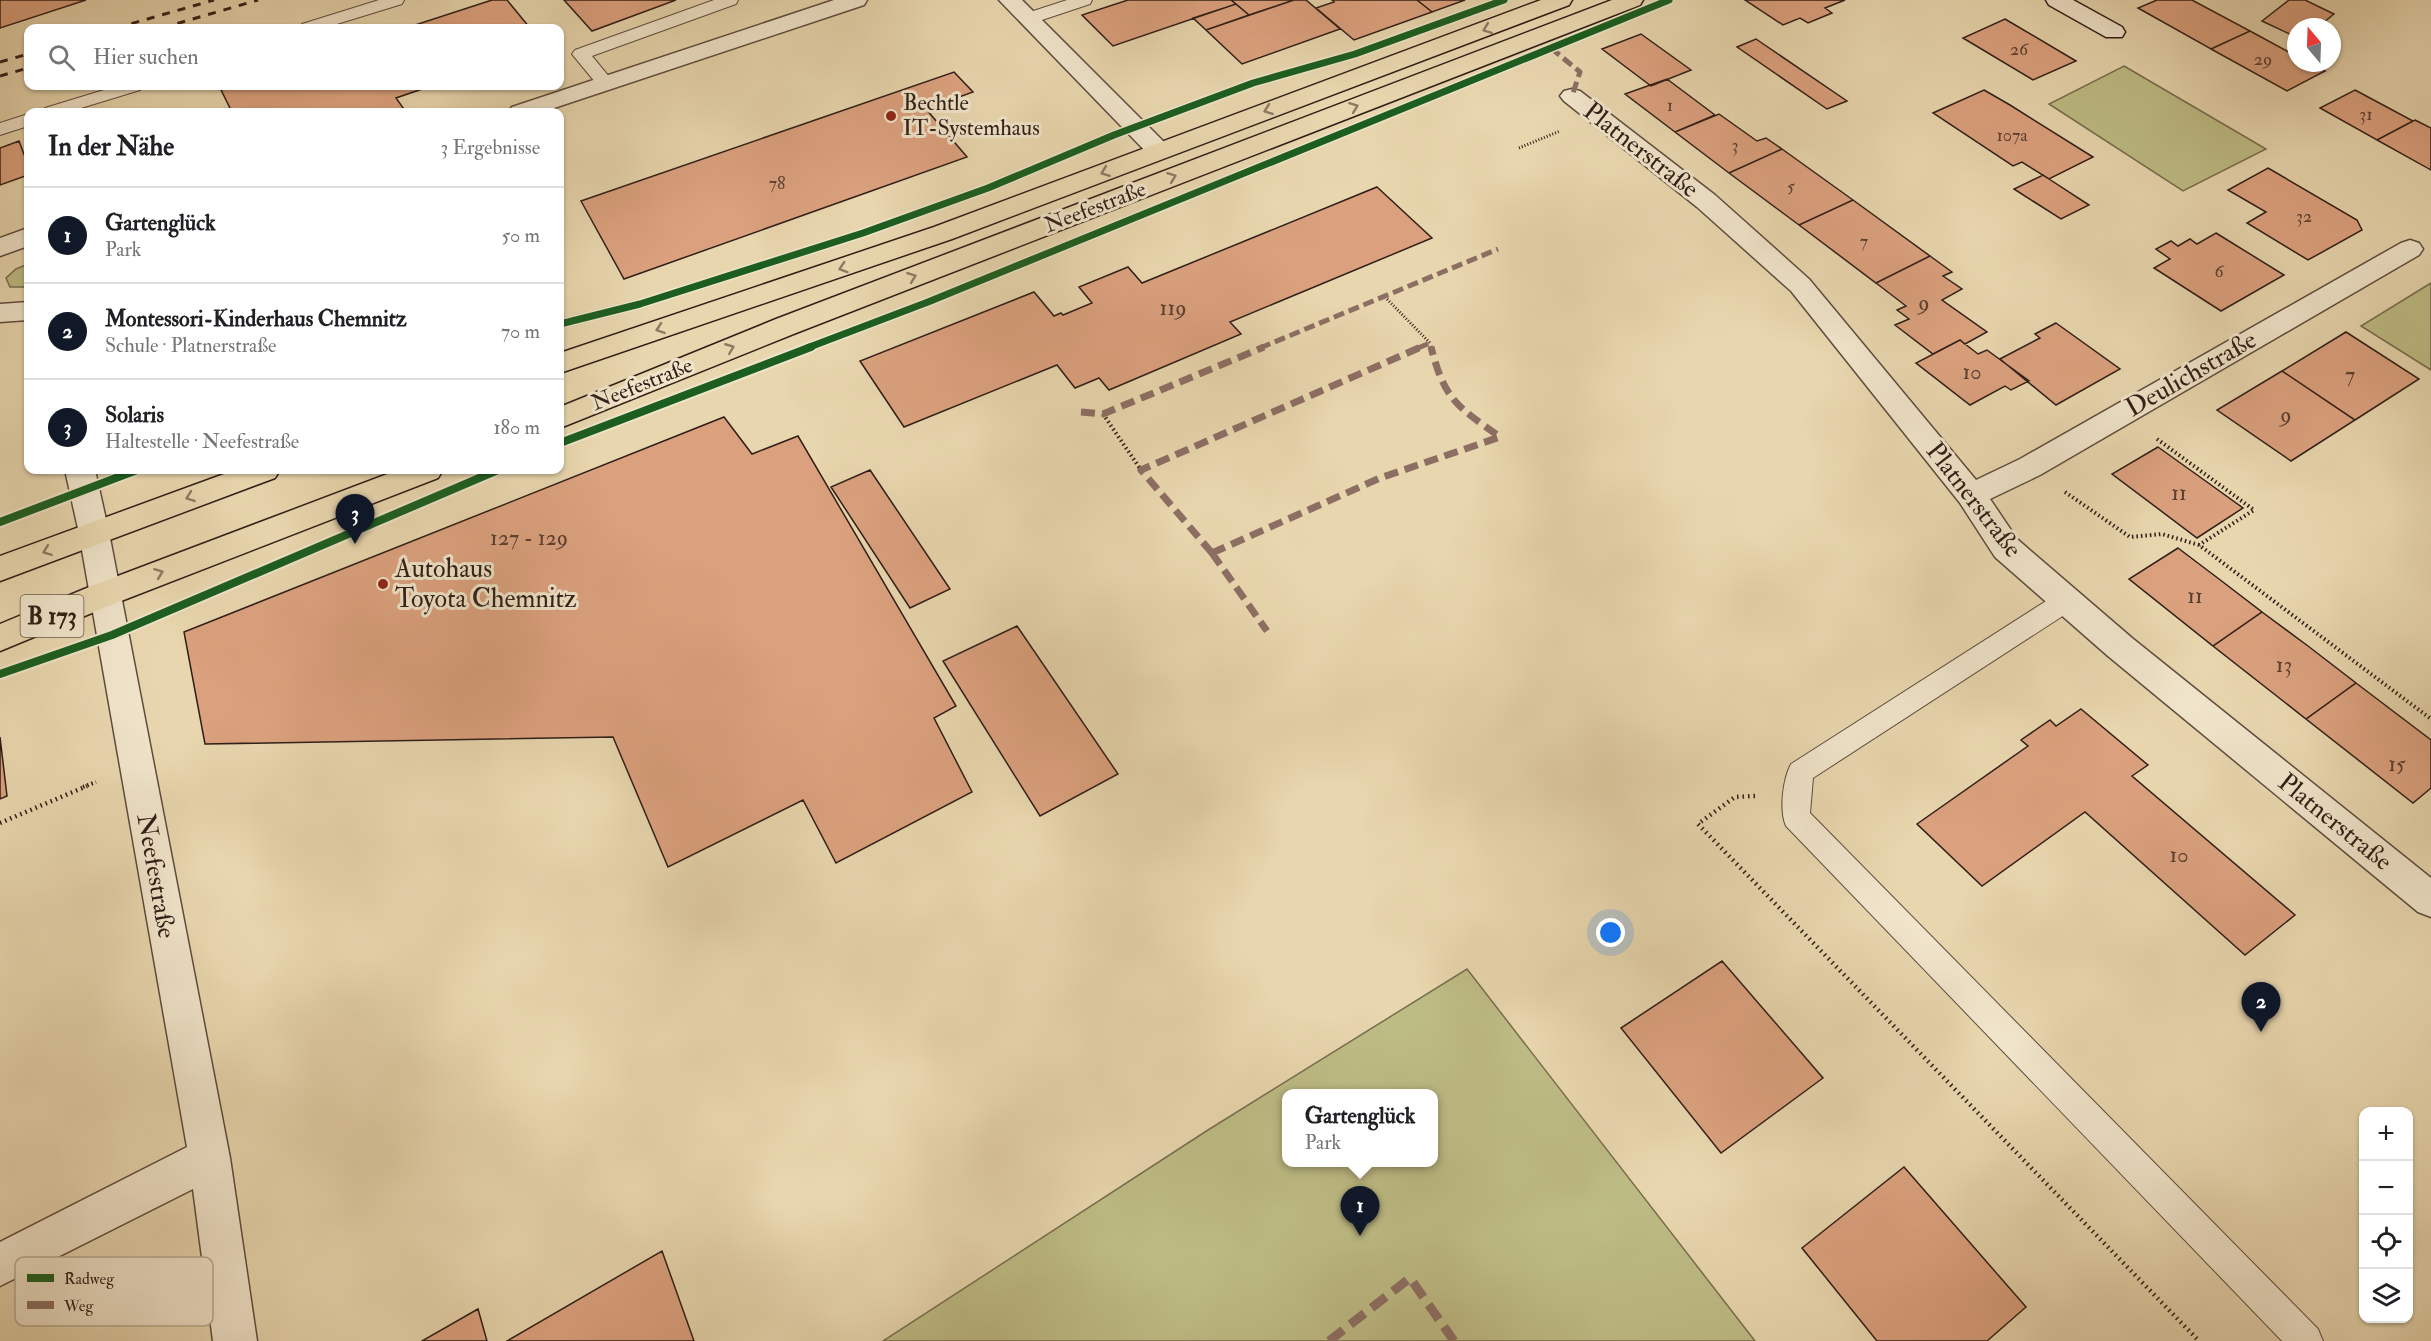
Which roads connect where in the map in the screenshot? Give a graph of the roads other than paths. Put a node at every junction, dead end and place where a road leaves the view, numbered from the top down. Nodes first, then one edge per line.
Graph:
1 (396, 0) edge
2 (730, 0) edge
3 (856, 0) edge
4 (1010, 0) edge
5 (1084, 0) edge
6 (1561, 0) edge
7 (1632, 0) edge
8 (2057, 0) edge
9 (1030, 18) junction
10 (321, 24) edge
11 (2114, 32) dead end
12 (606, 84) junction
13 (121, 90) edge
14 (1572, 96) dead end
15 (64, 108) edge
16 (532, 108) edge
17 (24, 121) edge
18 (0, 129) edge
19 (1159, 151) junction
20 (24, 238) edge
21 (0, 248) edge
22 (2410, 249) dead end
23 (24, 311) edge
24 (0, 314) edge
25 (564, 362) edge
26 (564, 416) edge
27 (81, 474) edge
28 (254, 474) edge
29 (418, 474) edge
30 (1971, 495) junction
31 (94, 532) junction
32 (0, 569) edge
33 (105, 594) junction
34 (2066, 601) junction
35 (0, 638) edge
36 (2431, 900) edge
37 (209, 1158) junction
38 (15, 1257) edge
39 (16, 1257) edge
40 (0, 1265) edge
41 (235, 1341) edge
42 (2306, 1341) edge

1 - 10 lane
2 - 12 lane
3 - 12 street
4 - 9 street, Neefestraße
5 - 9 lane
6 -> 19 main road, Neefestraße
26 -> 7 main road, Neefestraße
8 - 11 street
9 - 19 street, Neefestraße
12 - 16 street
13 - 15 lane
14 - 30 street, Platnerstraße
17 - 18 lane
19 -> 25 main road, Neefestraße
20 - 21 street
22 - 30 street, Deulichstraße
23 - 24 street
27 - 31 street, Neefestraße
28 -> 31 main road, B 173
33 -> 29 main road, B 173
30 - 34 street, Platnerstraße
31 -> 32 main road, B 173
31 - 33 street, Neefestraße
33 - 35 main road, B 173
33 - 37 street, Neefestraße
34 - 36 street, Platnerstraße
34 - 42 lane
37 - 39 street
37 - 41 street, Neefestraße
38 - 40 street

